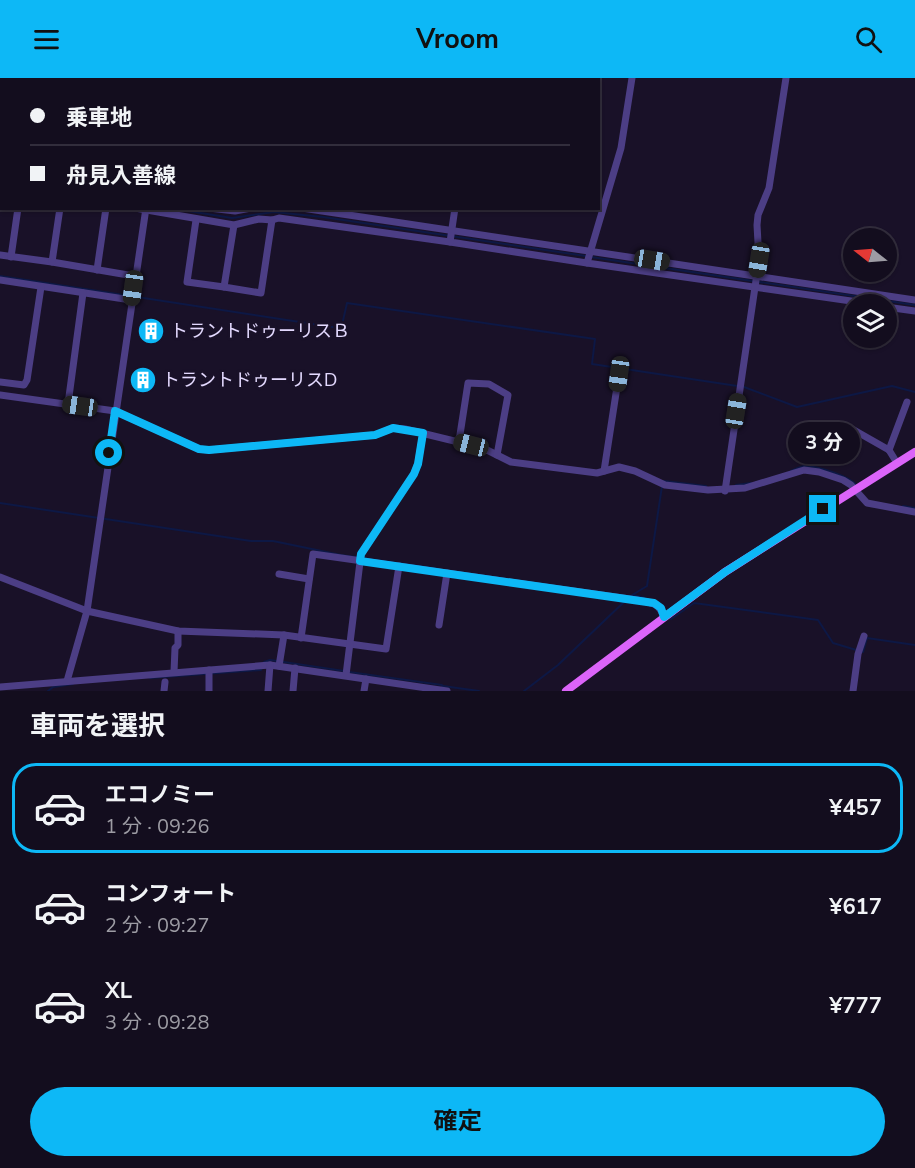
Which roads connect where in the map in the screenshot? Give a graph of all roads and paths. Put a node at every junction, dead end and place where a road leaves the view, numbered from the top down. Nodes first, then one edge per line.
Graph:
1 (308, 78) edge
2 (313, 78) edge
3 (632, 78) edge
4 (786, 78) edge
5 (18, 210) edge
6 (60, 210) edge
7 (106, 210) edge
8 (145, 210) edge
9 (315, 210) edge
10 (455, 210) edge
11 (196, 220) junction
12 (272, 220) junction
13 (234, 225) junction
14 (452, 231) junction
15 (450, 242) junction
16 (589, 251) junction
17 (0, 255) edge
18 (11, 257) junction
19 (52, 262) junction
20 (587, 262) junction
21 (97, 270) junction
22 (134, 276) junction
23 (757, 276) junction
24 (0, 280) edge
25 (0, 285) edge
26 (41, 286) junction
27 (755, 287) junction
28 (224, 288) junction
29 (83, 293) junction
30 (131, 300) junction
31 (843, 300) edge
32 (915, 300) edge
33 (897, 309) edge
34 (915, 311) edge
35 (619, 374) dead end
36 (0, 382) edge
37 (0, 394) edge
38 (907, 402) dead end
39 (68, 404) junction
40 (115, 411) junction
41 (845, 425) dead end
42 (423, 433) junction
43 (459, 441) junction
44 (889, 450) junction
45 (915, 452) edge
46 (498, 455) junction
47 (897, 463) junction
48 (604, 471) junction
49 (855, 490) junction
50 (725, 491) junction
51 (915, 512) edge
52 (360, 561) junction
53 (399, 566) junction
54 (447, 573) junction
55 (279, 574) dead end
56 (0, 577) edge
57 (309, 579) junction
58 (87, 611) junction
59 (664, 617) junction
60 (439, 625) dead end
61 (178, 631) junction
62 (284, 635) junction
63 (864, 636) dead end
64 (301, 638) junction
65 (349, 644) junction
66 (270, 664) junction
67 (279, 666) junction
68 (295, 668) junction
69 (209, 669) junction
70 (174, 672) junction
71 (346, 675) junction
72 (366, 679) junction
73 (67, 681) junction
74 (165, 682) dead end
75 (49, 683) junction
76 (0, 687) edge
77 (47, 691) edge
78 (164, 691) edge
79 (209, 691) edge
80 (268, 691) edge
81 (293, 691) edge
82 (364, 691) edge
83 (447, 691) edge
84 (566, 691) edge
85 (853, 691) edge

1 - 2 street
3 - 16 street
4 - 23 street
5 - 18 street
6 - 19 street
7 - 21 street
8 - 11 street
8 - 22 street
9 - 14 street
10 - 14 street
11 - 13 street
11 - 28 street
12 - 13 street
12 - 15 street
12 - 28 street
13 - 28 street
14 - 15 street
14 - 16 street
15 - 20 street
16 - 20 street
16 - 23 street
17 - 18 street
18 - 19 street
19 - 21 street
20 - 27 street
21 - 22 street
22 - 30 street
23 - 27 street
23 - 32 street
24 - 25 street
24 - 26 street
26 - 29 street
26 - 36 street
27 - 31 street
27 - 50 street
29 - 30 street
29 - 39 street
30 - 40 street
33 - 34 street
35 - 48 street
37 - 39 street
38 - 44 street
39 - 40 street
40 - 42 street
40 - 58 street
41 - 44 street
42 - 43 street
42 - 52 street
43 - 46 street
43 - 46 street
44 - 47 street
45 - 47 main road
46 - 48 street
47 - 49 main road
48 - 50 street
49 - 50 street
49 - 51 street
49 - 59 main road
52 - 53 street
52 - 57 street
52 - 65 street
53 - 54 street
53 - 65 street
54 - 59 street
54 - 60 street
55 - 57 street
56 - 58 street
57 - 64 street
58 - 61 street
58 - 73 street
59 - 84 main road
61 - 62 street
61 - 70 street
62 - 64 street
62 - 67 street
63 - 85 street
64 - 65 street
65 - 71 street
66 - 67 street
66 - 69 street
66 - 80 street
67 - 68 street
68 - 71 street
68 - 81 street
69 - 70 street
69 - 79 street
70 - 73 street
71 - 72 street
72 - 82 street
72 - 83 street
73 - 75 street
74 - 78 street
75 - 76 street
75 - 77 street

